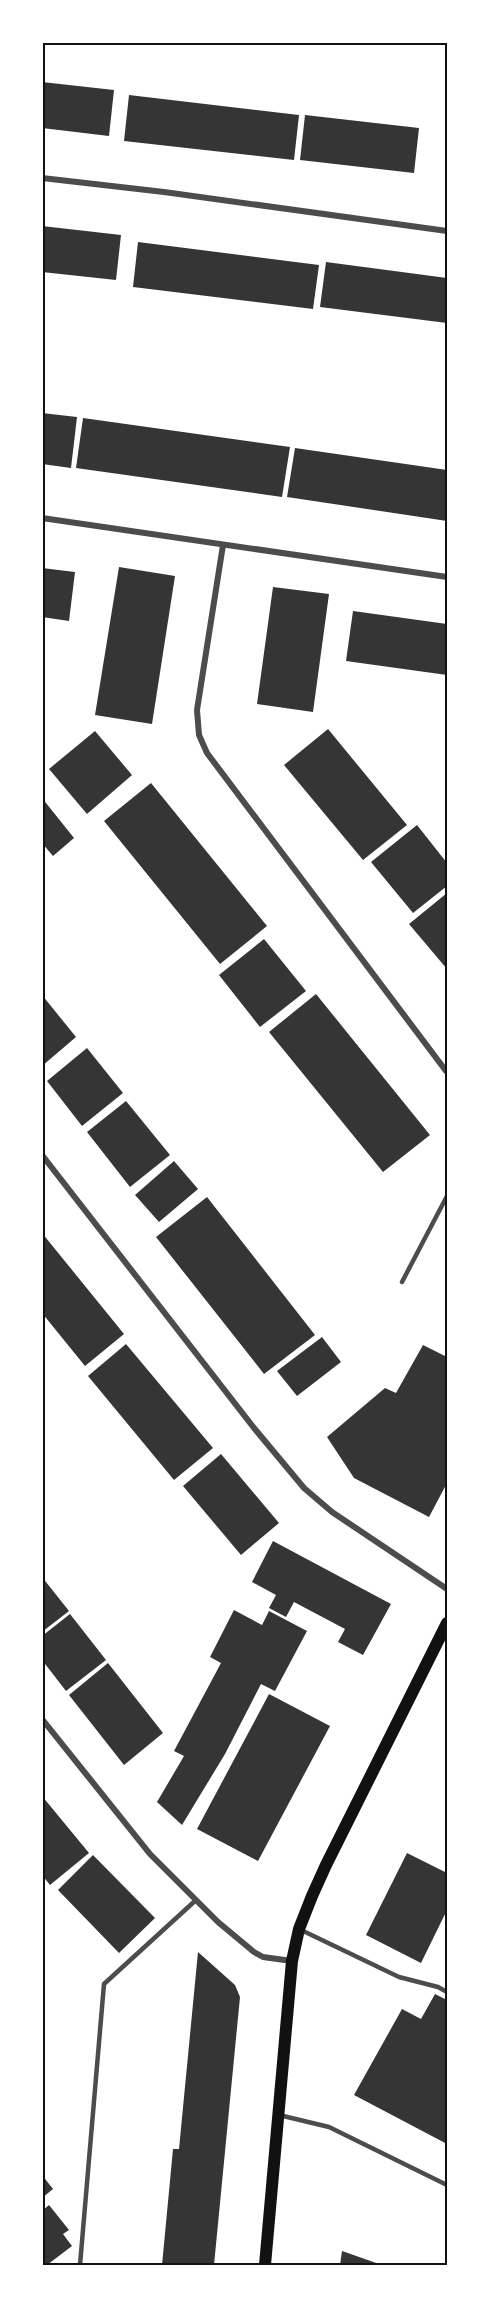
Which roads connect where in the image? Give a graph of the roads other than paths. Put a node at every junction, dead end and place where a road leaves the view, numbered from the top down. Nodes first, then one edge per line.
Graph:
1 (42, 178) edge
2 (447, 231) edge
3 (42, 518) edge
4 (223, 545) junction
5 (447, 577) edge
6 (446, 1073) edge
7 (42, 1155) edge
8 (447, 1196) edge
9 (402, 1282) dead end
10 (447, 1589) edge
11 (447, 1623) edge
12 (42, 1719) edge
13 (196, 1900) junction
14 (299, 1929) junction
15 (292, 1961) junction
16 (447, 1992) edge
17 (278, 2115) junction
18 (447, 2185) edge
19 (80, 2265) edge
20 (265, 2265) edge

1 - 2 street
3 - 4 street
4 - 5 street
4 - 6 street
7 - 10 street
8 - 9 lane
11 - 14 main road
12 - 13 street
13 - 15 street
13 - 19 lane
14 - 15 main road
14 - 16 lane
15 - 17 main road
17 - 18 lane
17 - 20 main road

